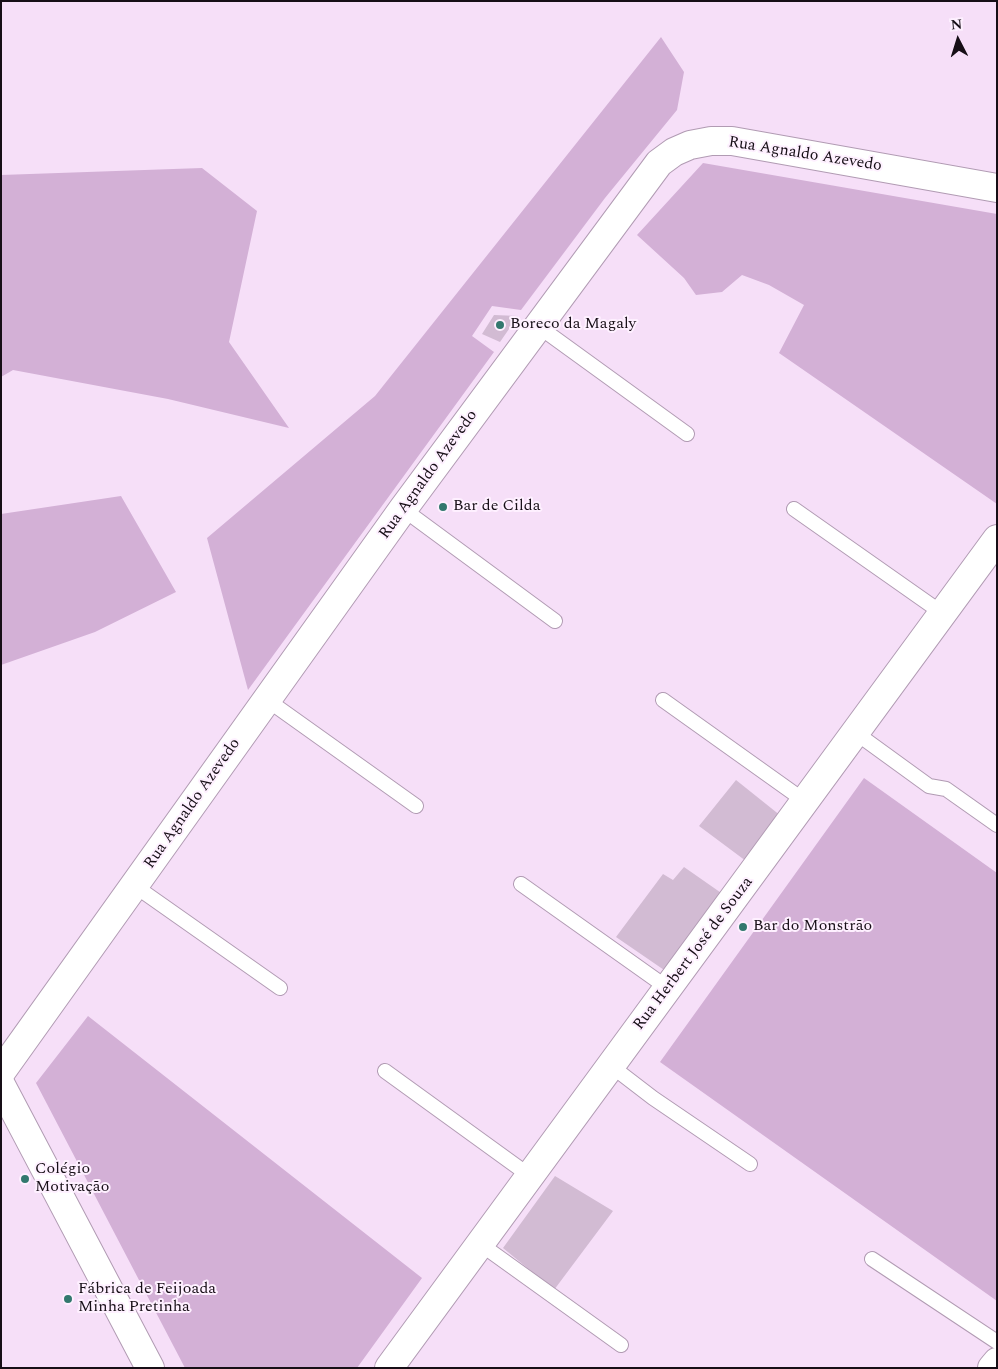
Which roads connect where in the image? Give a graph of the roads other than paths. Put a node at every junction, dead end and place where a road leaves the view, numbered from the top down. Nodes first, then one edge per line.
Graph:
1 (997, 188) edge
2 (538, 326) junction
3 (688, 434) dead end
4 (794, 509) dead end
5 (403, 510) junction
6 (993, 551) edge
7 (942, 612) junction
8 (555, 621) dead end
9 (266, 699) junction
10 (663, 700) dead end
11 (856, 733) junction
12 (806, 802) junction
13 (416, 806) dead end
14 (997, 825) edge
15 (521, 884) dead end
16 (135, 886) junction
17 (280, 988) dead end
18 (669, 989) junction
19 (610, 1065) junction
20 (385, 1071) dead end
21 (1, 1072) edge
22 (1, 1085) edge
23 (750, 1164) dead end
24 (530, 1176) junction
25 (480, 1243) junction
26 (872, 1259) dead end
27 (997, 1342) edge
28 (621, 1345) dead end
29 (997, 1362) edge
30 (150, 1368) edge
31 (389, 1368) edge
32 (992, 1368) edge

1 - 2 street, Rua Agnaldo Azevedo
2 - 3 lane
2 - 5 street, Rua Agnaldo Azevedo
4 - 7 lane
5 - 8 lane
5 - 9 street, Rua Agnaldo Azevedo
6 - 7 street, Rua Herbert José de Souza
7 - 11 street, Rua Herbert José de Souza
9 - 13 lane
9 - 16 street, Rua Agnaldo Azevedo
10 - 12 lane
11 - 12 street, Rua Herbert José de Souza
11 - 14 lane
12 - 18 street, Rua Herbert José de Souza
15 - 18 lane
16 - 17 lane
16 - 21 street, Rua Agnaldo Azevedo
18 - 19 street, Rua Herbert José de Souza
19 - 23 lane
19 - 24 street, Rua Herbert José de Souza
20 - 24 lane
22 - 30 street
24 - 25 street, Rua Herbert José de Souza
25 - 28 lane
25 - 31 street, Rua Herbert José de Souza
26 - 27 lane
29 - 32 street

